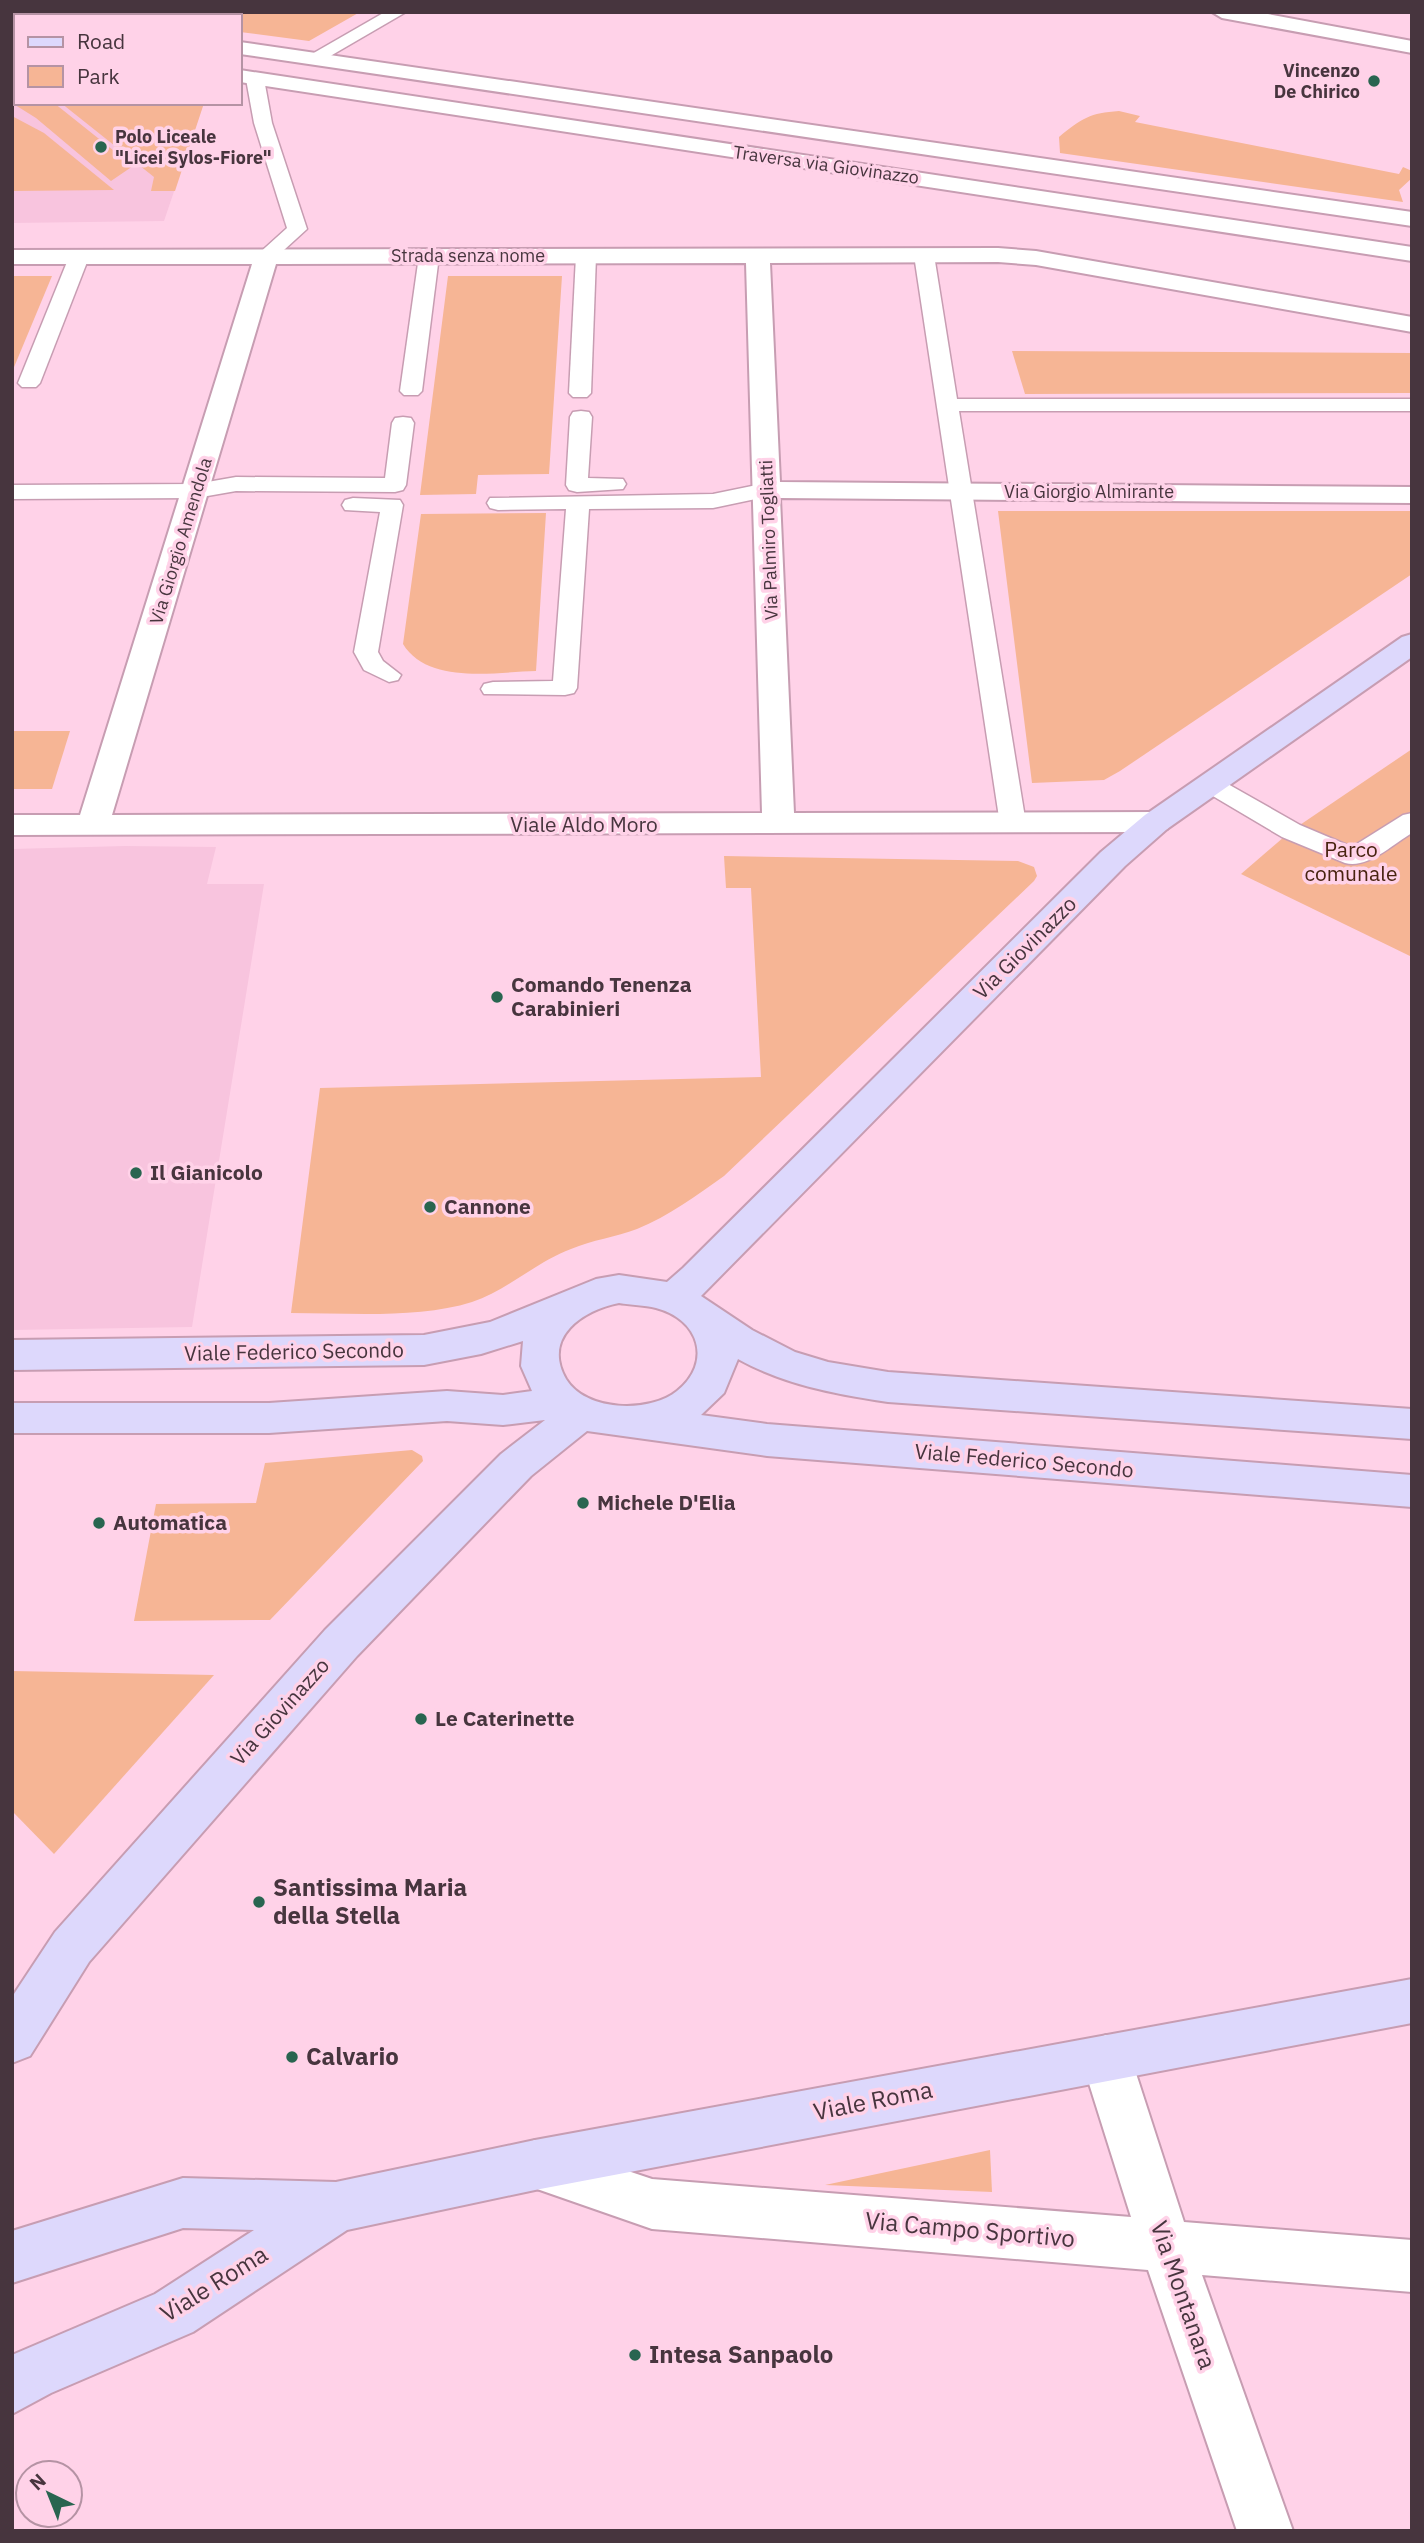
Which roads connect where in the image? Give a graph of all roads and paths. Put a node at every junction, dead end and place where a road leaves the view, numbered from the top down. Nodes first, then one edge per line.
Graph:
1 (398, 12) edge
2 (1222, 12) edge
3 (1412, 47) edge
4 (242, 48) edge
5 (314, 58) junction
6 (247, 77) edge
7 (877, 142) junction
8 (851, 169) junction
9 (1412, 219) edge
10 (1412, 254) edge
11 (266, 256) junction
12 (429, 256) junction
13 (586, 256) junction
14 (758, 256) junction
15 (924, 256) junction
16 (12, 257) edge
17 (79, 257) junction
18 (1412, 325) edge
19 (29, 383) dead end
20 (411, 391) dead end
21 (580, 393) dead end
22 (948, 405) junction
23 (1412, 405) edge
24 (581, 417) dead end
25 (402, 424) dead end
26 (767, 490) junction
27 (196, 491) junction
28 (961, 491) junction
29 (12, 492) edge
30 (498, 494) dead end
31 (577, 494) junction
32 (1412, 495) edge
33 (1412, 643) edge
34 (388, 675) dead end
35 (493, 689) dead end
36 (1210, 784) junction
37 (1412, 821) edge
38 (1156, 822) junction
39 (778, 824) junction
40 (1013, 824) junction
41 (12, 825) edge
42 (93, 825) junction
43 (675, 1296) junction
44 (567, 1307) junction
45 (707, 1320) junction
46 (12, 1355) edge
47 (571, 1408) junction
48 (12, 1418) edge
49 (637, 1422) junction
50 (1412, 1424) edge
51 (1412, 1491) edge
52 (1412, 2001) edge
53 (12, 2040) edge
54 (1106, 2058) junction
55 (535, 2165) junction
56 (336, 2207) junction
57 (1166, 2246) junction
58 (12, 2257) edge
59 (1412, 2266) edge
60 (12, 2387) edge
61 (1265, 2531) edge

1 - 5 lane
2 - 3 street
4 - 5 street, Traversa via Giovinazzo
5 - 7 street, Traversa via Giovinazzo
6 - 8 street, Traversa via Giovinazzo
6 - 11 lane
7 - 8 street
7 - 9 street, Traversa via Giovinazzo
8 - 10 street, Traversa via Giovinazzo
11 - 12 street, Strada senza nome
11 - 17 street, Strada senza nome
11 - 27 street, Via Giorgio Amendola
12 - 13 street, Strada senza nome
12 - 20 lane
13 - 14 street, Strada senza nome
13 - 21 lane
14 - 15 street, Strada senza nome
14 - 26 street, Via Palmiro Togliatti
15 - 18 street, Strada senza nome
15 - 22 lane
16 - 17 street, Strada senza nome
17 - 19 lane
22 - 23 lane
22 - 28 lane
24 - 31 lane
25 - 27 lane
26 - 28 street, Via Giorgio Almirante
26 - 31 lane
26 - 39 street, Via Palmiro Togliatti
27 - 29 lane
27 - 34 lane
27 - 42 street, Via Giorgio Amendola
28 - 32 street, Via Giorgio Almirante
28 - 40 lane
30 - 31 lane
31 - 35 lane
33 - 36 main road, Via Giovinazzo
36 - 37 lane
36 - 38 main road, Via Giovinazzo
38 - 40 street, Viale Aldo Moro
38 - 43 main road, Via Giovinazzo
39 - 40 street, Viale Aldo Moro
39 - 42 street, Viale Aldo Moro
41 - 42 street, Viale Aldo Moro
43 - 44 main road
43 - 45 main road
44 - 46 main road, Viale Federico Secondo
44 - 47 main road
45 - 49 main road
45 - 50 main road
47 - 48 main road
47 - 49 main road
47 - 53 main road, Via Giovinazzo
49 - 51 main road, Viale Federico Secondo
52 - 54 main road, Viale Roma
54 - 55 main road, Viale Roma
54 - 57 street, Via Montanara
55 - 56 main road, Viale Roma
55 - 57 street, Via Campo Sportivo
56 - 58 main road, Viale Roma
56 - 60 main road, Viale Roma
57 - 59 street, Via Campo Sportivo
57 - 61 street, Via Montanara

